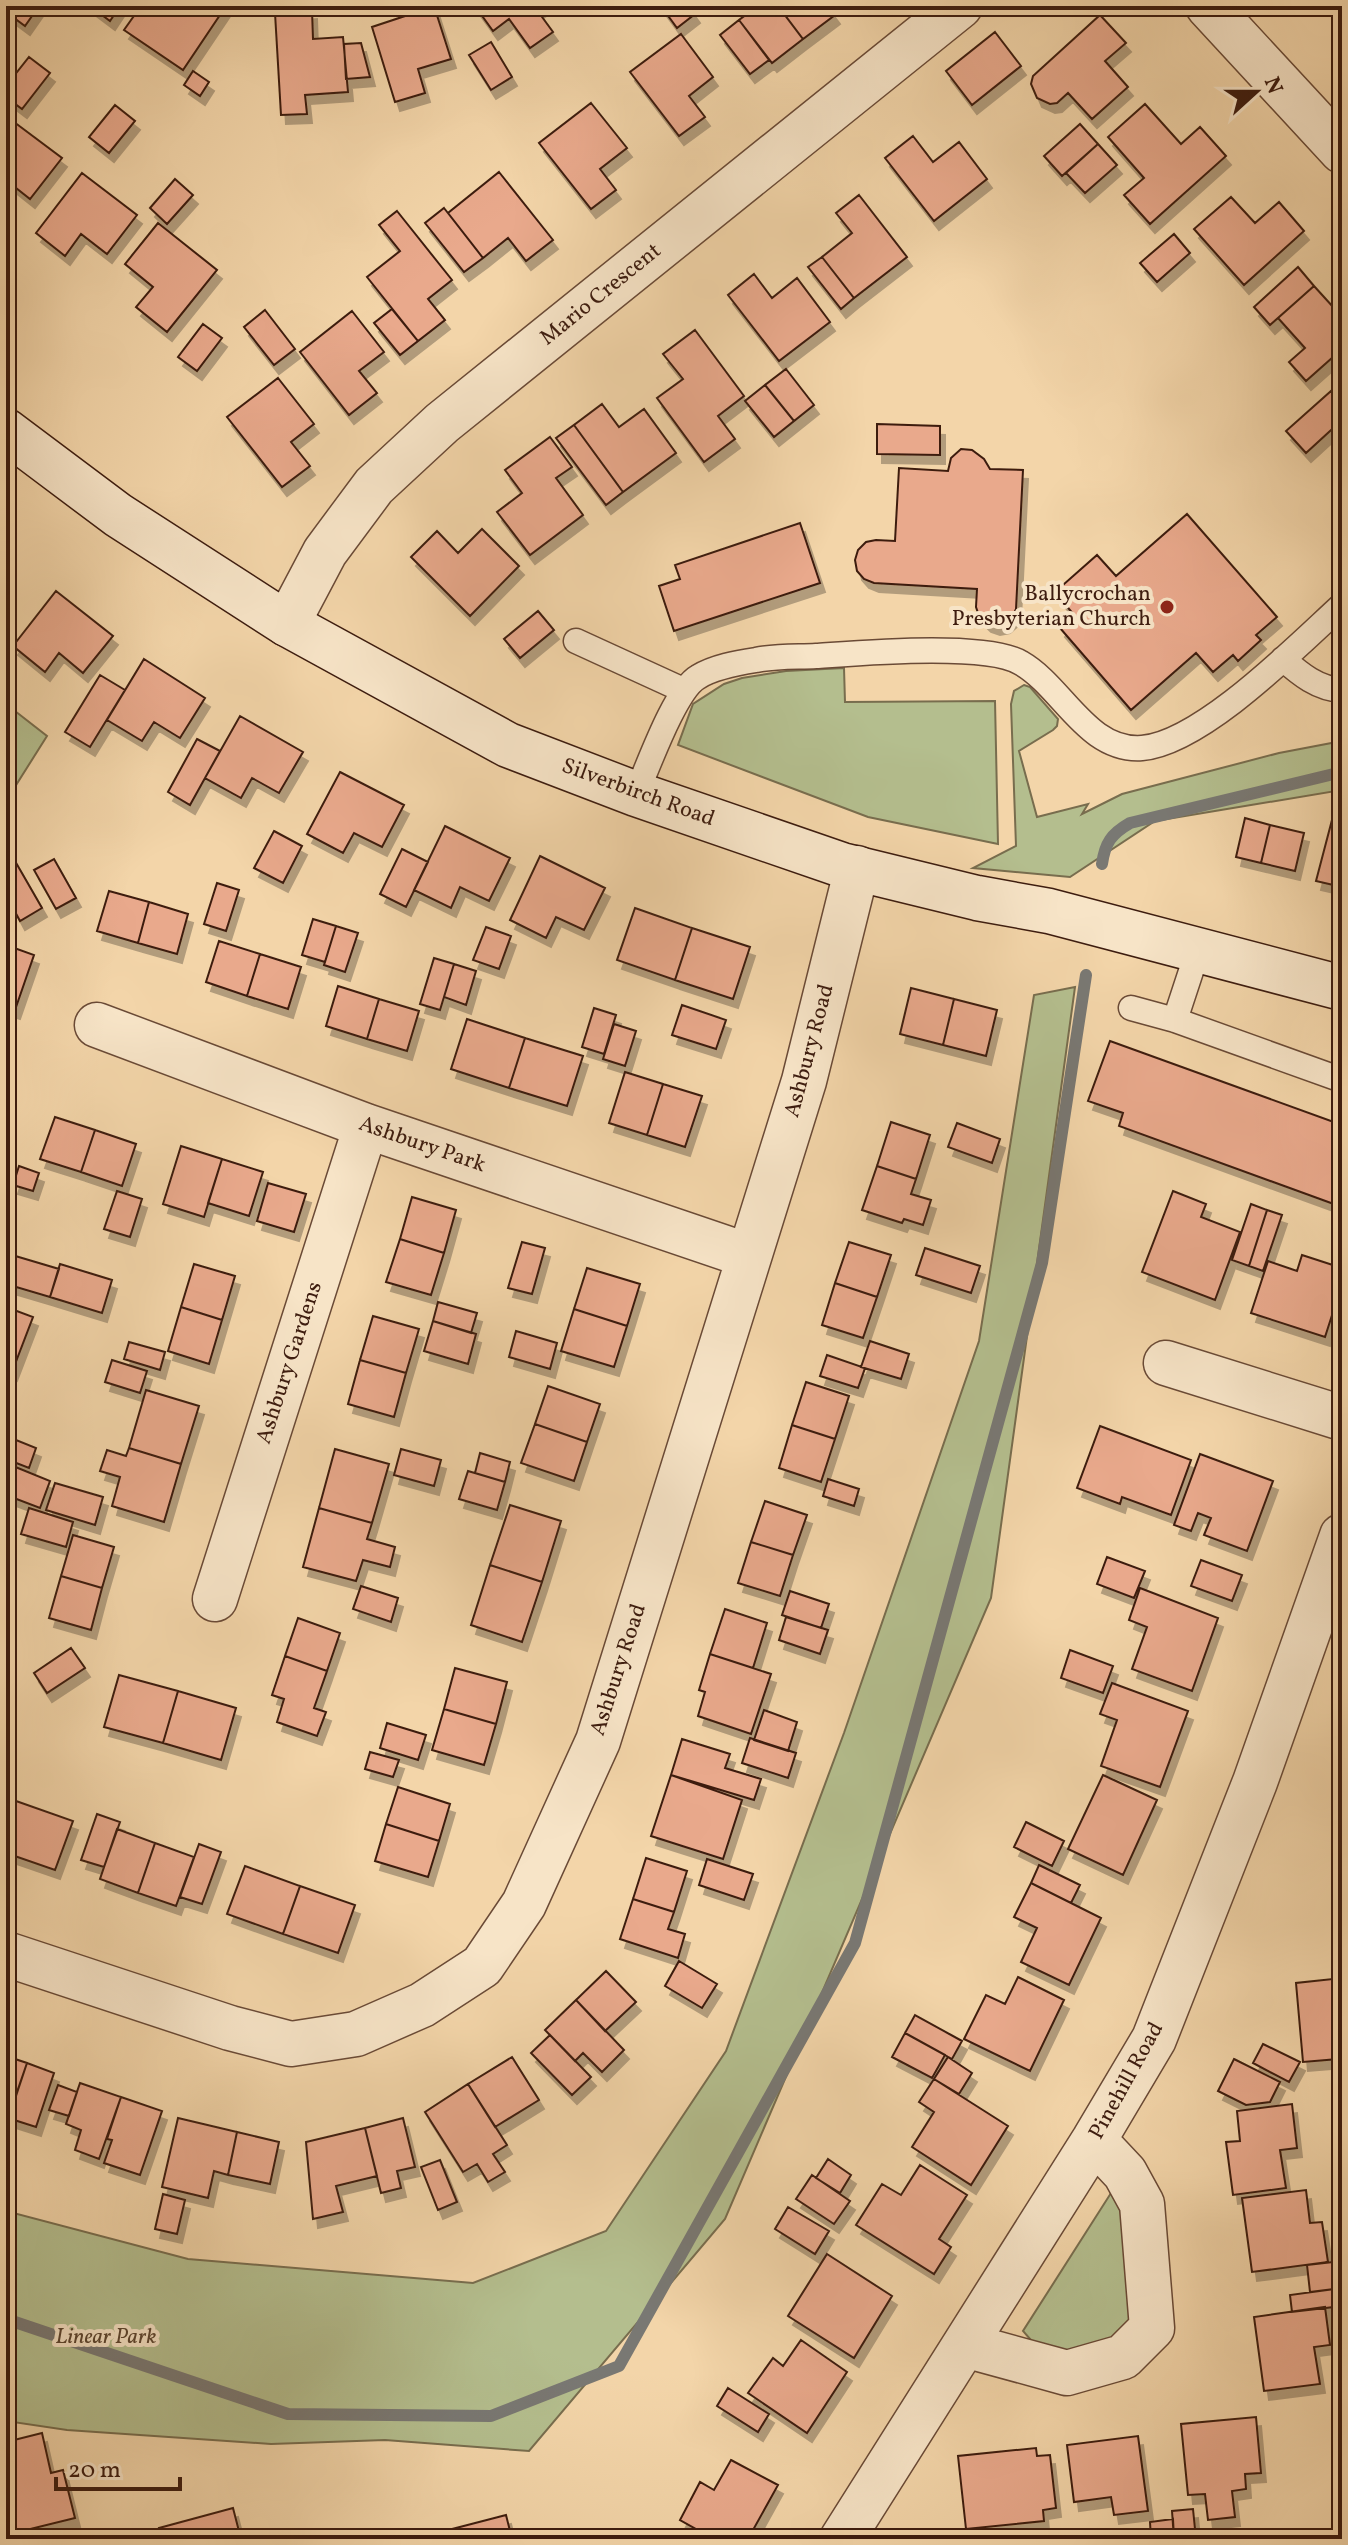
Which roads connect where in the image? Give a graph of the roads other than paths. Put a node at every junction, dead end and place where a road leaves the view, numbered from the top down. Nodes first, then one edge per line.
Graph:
1 (960, 6) edge
2 (1208, 6) edge
3 (1342, 151) edge
4 (6, 431) edge
5 (1342, 605) edge
6 (287, 624) junction
7 (576, 641) dead end
8 (1283, 659) junction
9 (683, 690) junction
10 (1342, 690) edge
11 (636, 794) junction
12 (857, 868) junction
13 (1198, 950) junction
14 (1342, 988) edge
15 (1131, 1008) dead end
16 (1175, 1020) junction
17 (97, 1025) dead end
18 (1342, 1080) edge
19 (366, 1126) junction
20 (749, 1256) junction
21 (1166, 1363) dead end
22 (1342, 1418) edge
23 (1342, 1536) edge
24 (215, 1599) dead end
25 (6, 1954) edge
26 (1094, 2140) junction
27 (965, 2345) junction
28 (842, 2539) edge

1 - 6 street, Mario Crescent
2 - 3 street
4 - 6 street, Silverbirch Road
5 - 8 lane
6 - 11 street, Silverbirch Road
7 - 9 lane
8 - 9 lane
8 - 10 lane
9 - 11 lane
11 - 12 street, Silverbirch Road
12 - 13 street, Silverbirch Road
12 - 20 street, Ashbury Road
13 - 14 street, Silverbirch Road
13 - 16 lane
15 - 16 lane
16 - 18 lane
17 - 19 street, Ashbury Park
19 - 20 street, Ashbury Park
19 - 24 street, Ashbury Gardens
20 - 25 street, Ashbury Road
21 - 22 street
23 - 26 street, Pinehill Road
26 - 27 street, Pinehill Road
26 - 27 street
27 - 28 street, Pinehill Road

